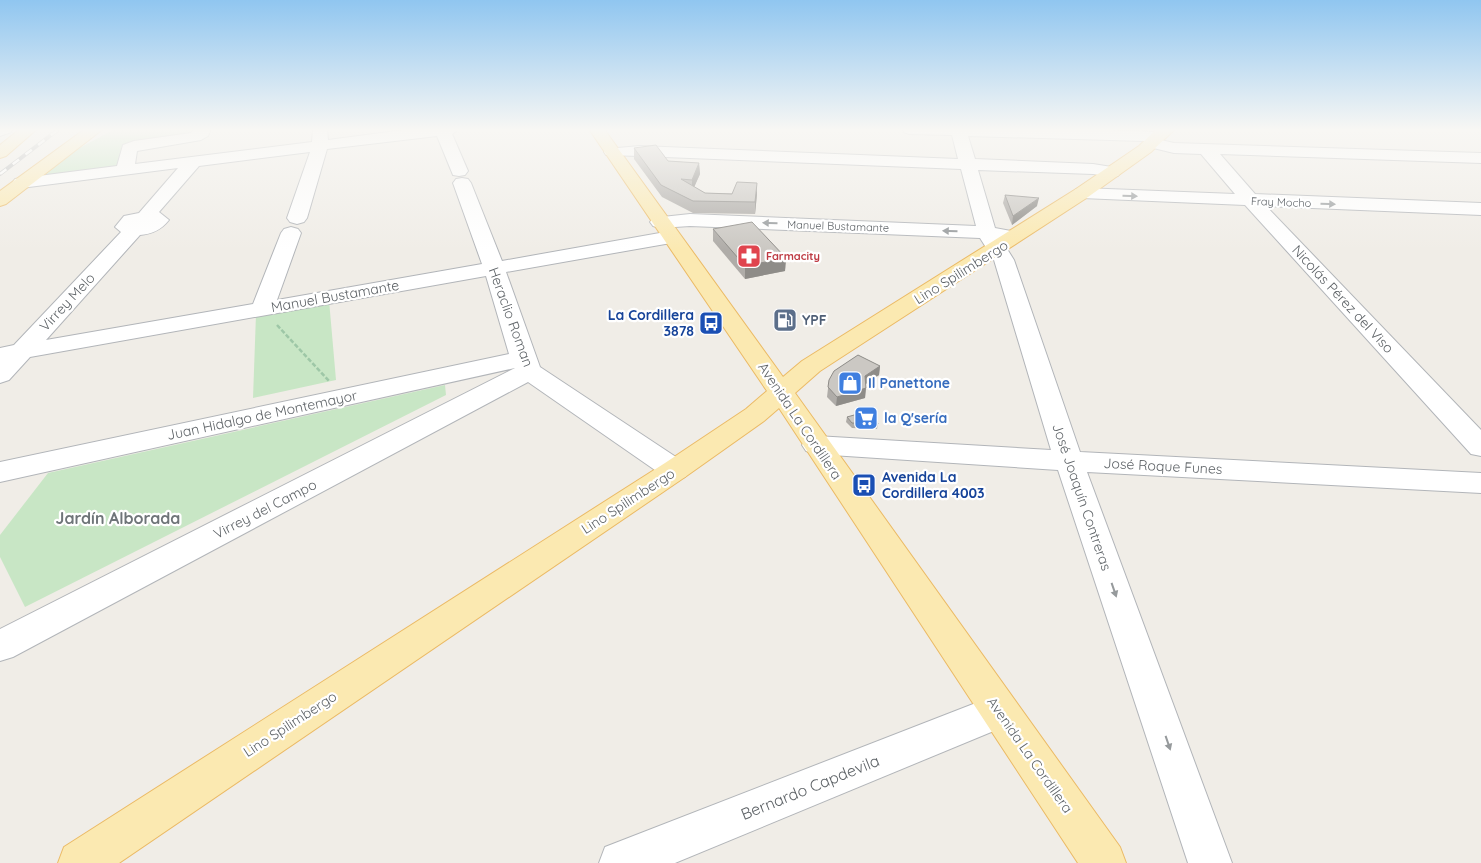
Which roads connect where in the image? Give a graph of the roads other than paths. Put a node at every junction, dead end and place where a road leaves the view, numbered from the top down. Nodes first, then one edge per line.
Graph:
1 (40, 169) edge
2 (139, 169) edge
3 (187, 169) edge
4 (311, 169) edge
5 (459, 169) edge
6 (624, 169) edge
7 (971, 169) edge
8 (1099, 169) edge
9 (1116, 169) edge
10 (1224, 169) edge
11 (125, 171) joint
12 (1112, 172) junction
13 (21, 183) junction
14 (1082, 194) junction
15 (0, 200) edge
16 (1251, 201) junction
17 (1481, 209) edge
18 (665, 229) junction
19 (992, 240) junction
20 (492, 267) junction
21 (262, 309) junction
22 (10, 353) edge
23 (526, 365) junction
24 (0, 375) edge
25 (781, 392) junction
26 (816, 445) junction
27 (1481, 447) edge
28 (1069, 461) junction
29 (675, 470) junction
30 (0, 472) edge
31 (1481, 483) edge
32 (0, 646) edge
33 (1000, 711) junction
34 (80, 863) edge
35 (621, 863) edge
36 (1104, 863) edge
37 (1210, 863) edge

1 - 13 main road
2 - 11 street
3 - 22 street, Virrey Melo
4 - 21 street
5 - 20 street, Heraclio Roman
6 - 18 main road, Avenida La Cordillera
7 - 19 street, José Joaquín Contreras
8 - 12 street
9 - 12 main road, Lino Spilimbergo
10 - 16 street, Nicolás Pérez del Viso
11 - 13 street
12 - 14 main road, Lino Spilimbergo
13 - 15 main road
14 -> 16 street, Fray Mocho
14 - 19 main road, Lino Spilimbergo
16 -> 17 street, Fray Mocho
16 - 27 street, Nicolás Pérez del Viso
19 -> 18 street, Manuel Bustamante
18 - 20 street, Manuel Bustamante
18 - 25 main road, Avenida La Cordillera
19 - 25 main road, Lino Spilimbergo
19 - 28 street, José Joaquín Contreras
20 - 21 street, Manuel Bustamante
20 - 23 street, Heraclio Roman
21 - 22 street, Manuel Bustamante
22 - 24 street, Virrey Melo
23 - 29 street, Heraclio Roman
23 - 30 street, Juan Hidalgo de Montemayor
23 - 32 street, Virrey del Campo
25 - 26 main road, Avenida La Cordillera
25 - 29 main road, Lino Spilimbergo
26 - 28 street, José Roque Funes
26 - 33 main road, Avenida La Cordillera
28 - 31 street, José Roque Funes
28 -> 37 street, José Joaquín Contreras
29 - 34 main road, Lino Spilimbergo
33 - 35 street, Bernardo Capdevila
33 - 36 main road, Avenida La Cordillera

